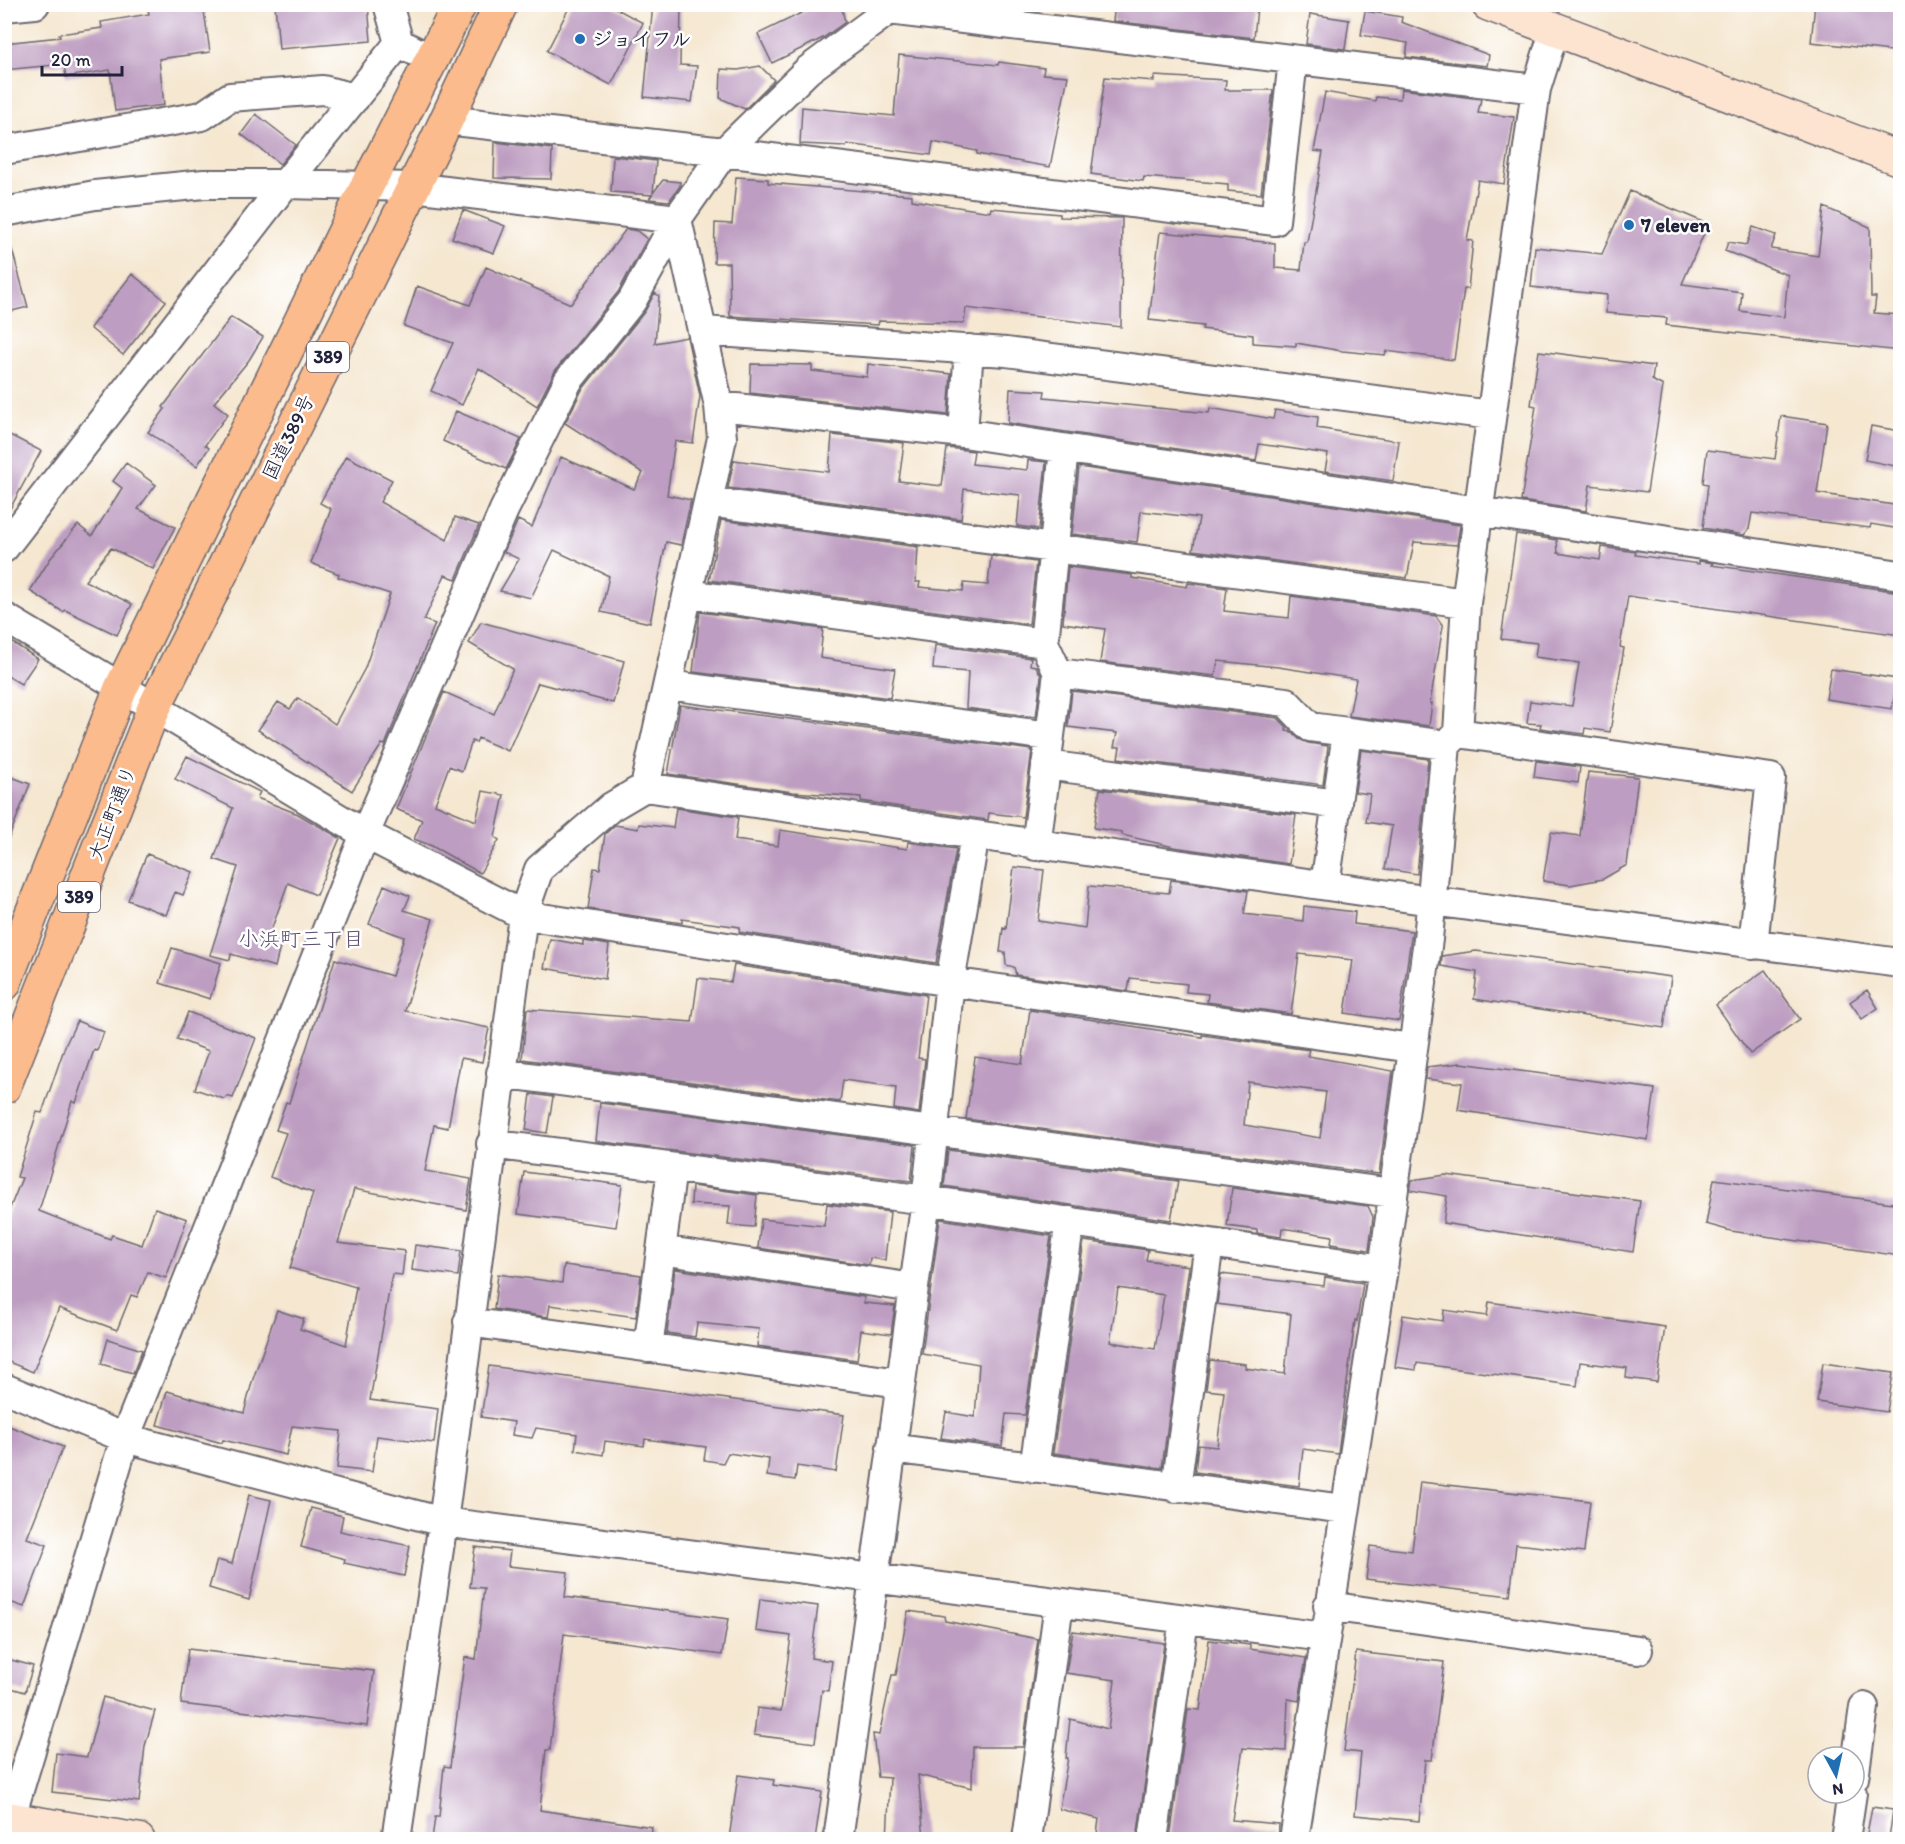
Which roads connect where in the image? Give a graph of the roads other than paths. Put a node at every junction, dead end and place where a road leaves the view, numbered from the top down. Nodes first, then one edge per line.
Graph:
1 (35, 4) edge
2 (388, 4) edge
3 (460, 4) edge
4 (501, 4) edge
5 (1488, 4) edge
6 (4, 7) edge
7 (889, 7) edge
8 (1557, 17) edge
9 (399, 43) junction
10 (432, 59) junction
11 (1293, 60) junction
12 (1536, 89) junction
13 (355, 98) junction
14 (446, 120) junction
15 (4, 150) edge
16 (724, 152) junction
17 (1900, 159) edge
18 (285, 184) junction
19 (367, 186) junction
20 (413, 187) junction
21 (4, 212) edge
22 (677, 219) junction
23 (704, 331) junction
24 (969, 349) junction
25 (719, 406) junction
26 (1491, 415) junction
27 (963, 433) junction
28 (1064, 449) junction
29 (708, 502) junction
30 (1479, 511) junction
31 (1054, 547) junction
32 (4, 548) edge
33 (1900, 574) edge
34 (687, 594) junction
35 (1466, 603) junction
36 (4, 617) edge
37 (1044, 643) junction
38 (1058, 673) junction
39 (668, 685) junction
40 (121, 688) junction
41 (154, 708) junction
42 (1347, 734) junction
43 (1050, 736) junction
44 (1452, 739) junction
45 (1046, 765) junction
46 (645, 788) junction
47 (1337, 804) junction
48 (365, 834) junction
49 (975, 835) junction
50 (1036, 846) junction
51 (1325, 885) junction
52 (1431, 902) junction
53 (523, 915) junction
54 (1753, 945) junction
55 (1900, 963) edge
56 (950, 982) junction
57 (4, 984) edge
58 (1412, 1048) junction
59 (501, 1073) junction
60 (4, 1087) edge
61 (934, 1131) junction
62 (491, 1144) junction
63 (672, 1168) junction
64 (1393, 1192) junction
65 (926, 1200) junction
66 (1070, 1221) junction
67 (1209, 1243) junction
68 (661, 1250) junction
69 (1383, 1269) junction
70 (914, 1288) junction
71 (468, 1322) junction
72 (648, 1348) junction
73 (900, 1383) junction
74 (4, 1388) edge
75 (125, 1438) junction
76 (891, 1448) junction
77 (1035, 1468) junction
78 (1176, 1488) junction
79 (1344, 1509) junction
80 (443, 1522) junction
81 (872, 1579) junction
82 (1059, 1603) junction
83 (1328, 1606) junction
84 (1184, 1619) junction
85 (1324, 1637) junction
86 (1638, 1650) dead end
87 (1864, 1707) dead end
88 (1859, 1745) edge
89 (1850, 1805) edge
90 (7, 1819) edge
91 (138, 1839) edge
92 (396, 1839) edge
93 (838, 1839) edge
94 (1027, 1839) edge
95 (1153, 1839) edge
96 (1294, 1839) edge
97 (1845, 1839) edge

1 - 6 street
2 - 9 street
3 - 10 highway, 国道389号 / 389
4 - 14 highway, 国道389号 / 389
5 - 8 street
7 - 11 street
7 - 16 street
8 - 12 street
8 - 17 street
9 - 10 street
9 - 13 street
10 - 19 highway, 国道389号 / 389
11 - 12 street
11 - 16 street
12 - 26 street
13 - 15 street
13 - 18 street
14 - 16 street
14 - 20 highway, 国道389号 / 389
16 - 22 street
18 - 19 street
18 - 21 street
18 - 32 street
19 - 20 street
19 - 40 highway, 国道389号 / 389
20 - 22 street
20 - 41 highway, 国道389号 / 389
22 - 23 street
22 - 48 street
23 - 24 street
23 - 25 street
24 - 26 street
24 - 27 street
25 - 27 street
25 - 29 street
26 - 30 street
27 - 28 street
28 - 30 street
28 - 31 street
29 - 31 street
29 - 34 street
30 - 33 street
30 - 35 street
31 - 35 street
31 - 37 street
34 - 37 street
34 - 39 street
35 - 44 street
36 - 40 street
37 - 38 street
38 - 42 street
38 - 43 street
39 - 43 street
39 - 46 street
40 - 41 street
40 - 57 highway, 大正町通り / 389
41 - 48 street
41 - 60 highway, 大正町通り / 389
42 - 44 street
42 - 47 street
43 - 45 street
44 - 52 street
44 - 54 street
45 - 47 street
45 - 50 street
46 - 49 street
46 - 53 street
47 - 51 street
48 - 53 street
48 - 75 street
49 - 50 street
49 - 56 street
50 - 51 street
51 - 52 street
52 - 54 street
52 - 58 street
53 - 56 street
53 - 59 street
54 - 55 street
56 - 58 street
56 - 61 street
58 - 64 street
59 - 61 street
59 - 62 street
61 - 64 street
61 - 65 street
62 - 63 street
62 - 71 street
63 - 65 street
63 - 68 street
64 - 69 street
65 - 66 street
65 - 70 street
66 - 67 street
66 - 77 street
67 - 69 street
67 - 78 street
68 - 70 street
68 - 72 street
69 - 79 street
70 - 73 street
71 - 72 street
71 - 80 street
72 - 73 street
73 - 76 street
74 - 75 street
75 - 80 street
75 - 90 street
76 - 77 street
76 - 81 street
77 - 78 street
78 - 79 street
79 - 83 street
80 - 81 street
80 - 92 street
81 - 82 street
81 - 93 street
82 - 84 street
82 - 94 street
83 - 85 street
83 - 86 street
84 - 85 street
84 - 95 street
85 - 96 street
87 - 88 street
89 - 97 street
90 - 91 street

